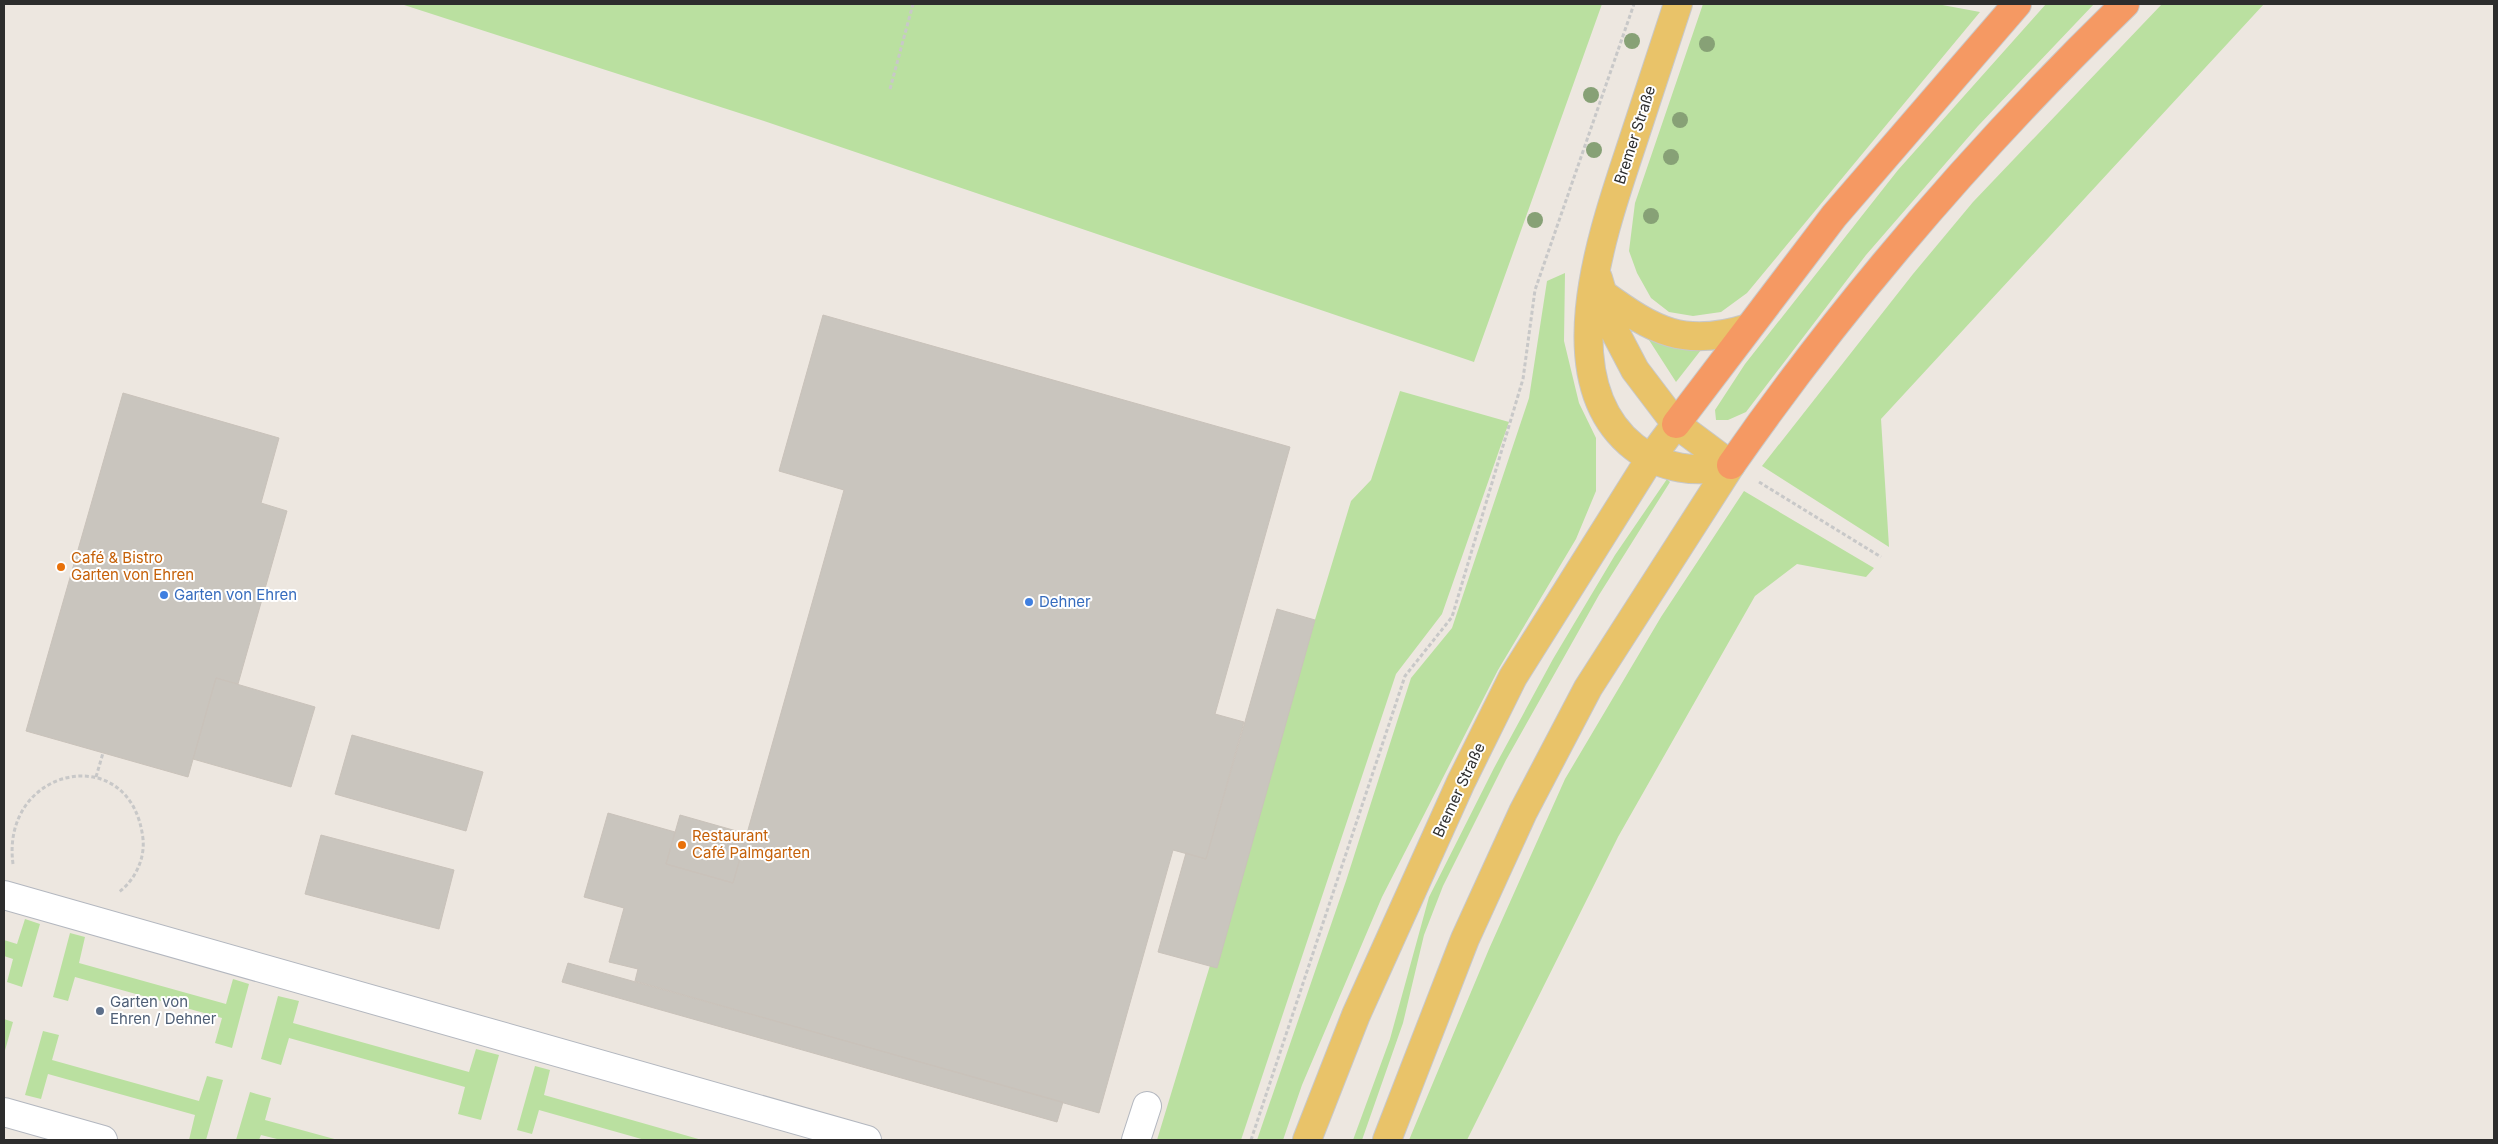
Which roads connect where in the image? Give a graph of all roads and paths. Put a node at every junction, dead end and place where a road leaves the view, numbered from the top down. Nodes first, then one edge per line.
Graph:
1 (913, 4) edge
2 (1634, 4) edge
3 (1678, 4) edge
4 (2016, 4) edge
5 (2125, 4) edge
6 (890, 89) dead end
7 (1594, 267) junction
8 (1603, 294) junction
9 (1748, 328) junction
10 (1676, 424) junction
11 (1650, 459) junction
12 (1731, 464) junction
13 (1881, 557) dead end
14 (103, 753) dead end
15 (96, 777) junction
16 (34, 790) dead end
17 (29, 795) dead end
18 (19, 806) dead end
19 (17, 813) dead end
20 (15, 869) dead end
21 (4, 895) edge
22 (114, 896) dead end
23 (1146, 1106) dead end
24 (4, 1112) edge
25 (103, 1140) edge
26 (867, 1140) edge
27 (1136, 1140) edge
28 (1251, 1140) edge
29 (1308, 1140) edge
30 (1387, 1140) edge

1 - 6 path
2 - 28 path
3 - 7 main road, Bremer Straße
4 - 9 highway
5 - 12 highway
7 - 8 main road
7 - 11 main road, Bremer Straße
8 - 9 main road
8 - 10 main road
9 - 10 highway
10 - 11 main road, Bremer Straße
10 - 12 main road
11 - 12 main road, Bremer Straße
11 - 29 main road, Bremer Straße
12 - 13 path
12 - 30 main road
14 - 15 path
15 - 16 path
15 - 22 path
17 - 18 path
19 - 20 path
21 - 26 lane
23 - 27 lane
24 - 25 lane

